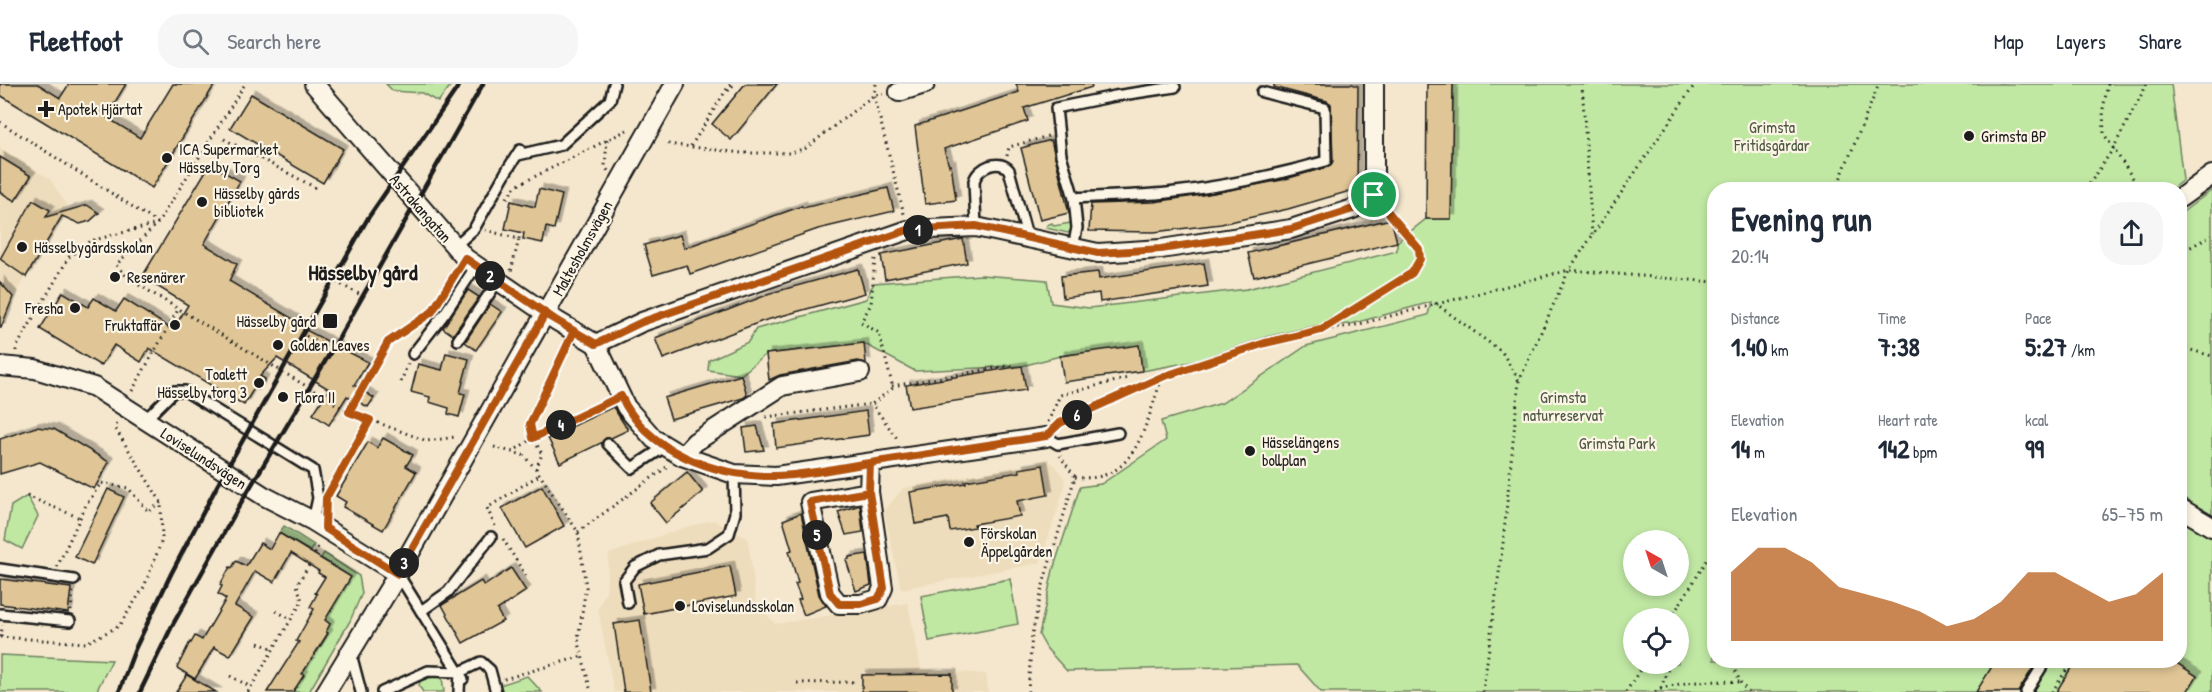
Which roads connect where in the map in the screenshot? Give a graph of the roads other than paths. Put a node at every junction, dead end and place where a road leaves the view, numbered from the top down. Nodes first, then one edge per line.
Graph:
1 (314, 84) edge
2 (614, 84) edge
3 (675, 84) edge
4 (925, 84) edge
5 (1374, 84) edge
6 (1175, 87) dead end
7 (899, 92) road end
8 (1262, 92) dead end
9 (2212, 175) edge
10 (2187, 193) edge
11 (1074, 198) junction
12 (976, 226) junction
13 (1027, 236) junction
14 (454, 246) junction
15 (1073, 248) junction
16 (476, 266) junction
17 (502, 284) junction
18 (545, 314) junction
19 (458, 340) dead end
20 (596, 344) junction
21 (413, 354) road end
22 (0, 366) edge
23 (860, 372) dead end
24 (146, 419) junction
25 (1118, 433) dead end
26 (1044, 437) joint
27 (608, 444) dead end
28 (674, 451) junction
29 (870, 463) junction
30 (734, 474) junction
31 (869, 492) junction
32 (2187, 512) edge
33 (313, 521) junction
34 (2212, 527) edge
35 (494, 533) road end
36 (0, 569) edge
37 (398, 574) junction
38 (74, 580) road end
39 (628, 603) dead end
40 (422, 611) junction
41 (0, 614) edge
42 (70, 621) road end
43 (350, 651) junction
44 (2041, 668) edge
45 (462, 675) junction
46 (494, 687) edge
47 (326, 692) edge
48 (362, 692) edge
49 (382, 692) edge
50 (459, 692) edge
51 (2026, 692) edge

1 - 14 street, Astrakangatan
2 - 14 lane
3 - 18 street, Maltesholmsvägen
4 - 7 street
5 - 15 street
6 - 11 lane
8 - 11 lane
9 - 10 street
11 - 15 lane
12 - 13 street
12 - 13 lane
12 - 20 street
13 - 15 street
14 - 16 street, Astrakangatan
16 - 17 street, Astrakangatan
16 - 21 lane
17 - 18 street, Astrakangatan
17 - 19 lane
18 - 20 street, Astrakangatan
18 - 37 street, Maltesholmsvägen
20 - 28 street
22 - 24 street, Loviselundsvägen
23 - 28 street
24 - 33 street, Loviselundsvägen
24 - 33 lane
25 - 26 lane
26 - 29 street
27 - 28 lane
28 - 30 street
29 - 30 street
29 - 31 street
30 - 39 lane
31 - 31 street
32 - 34 street
33 - 37 street, Loviselundsvägen
35 - 40 lane
36 - 38 lane
37 - 40 lane
37 - 43 street, Maltesholmsvägen
40 - 45 lane
41 - 42 lane
43 - 47 street, Maltesholmsvägen
43 - 48 lane
44 - 51 lane
45 - 46 lane
45 - 49 lane
45 - 50 lane

